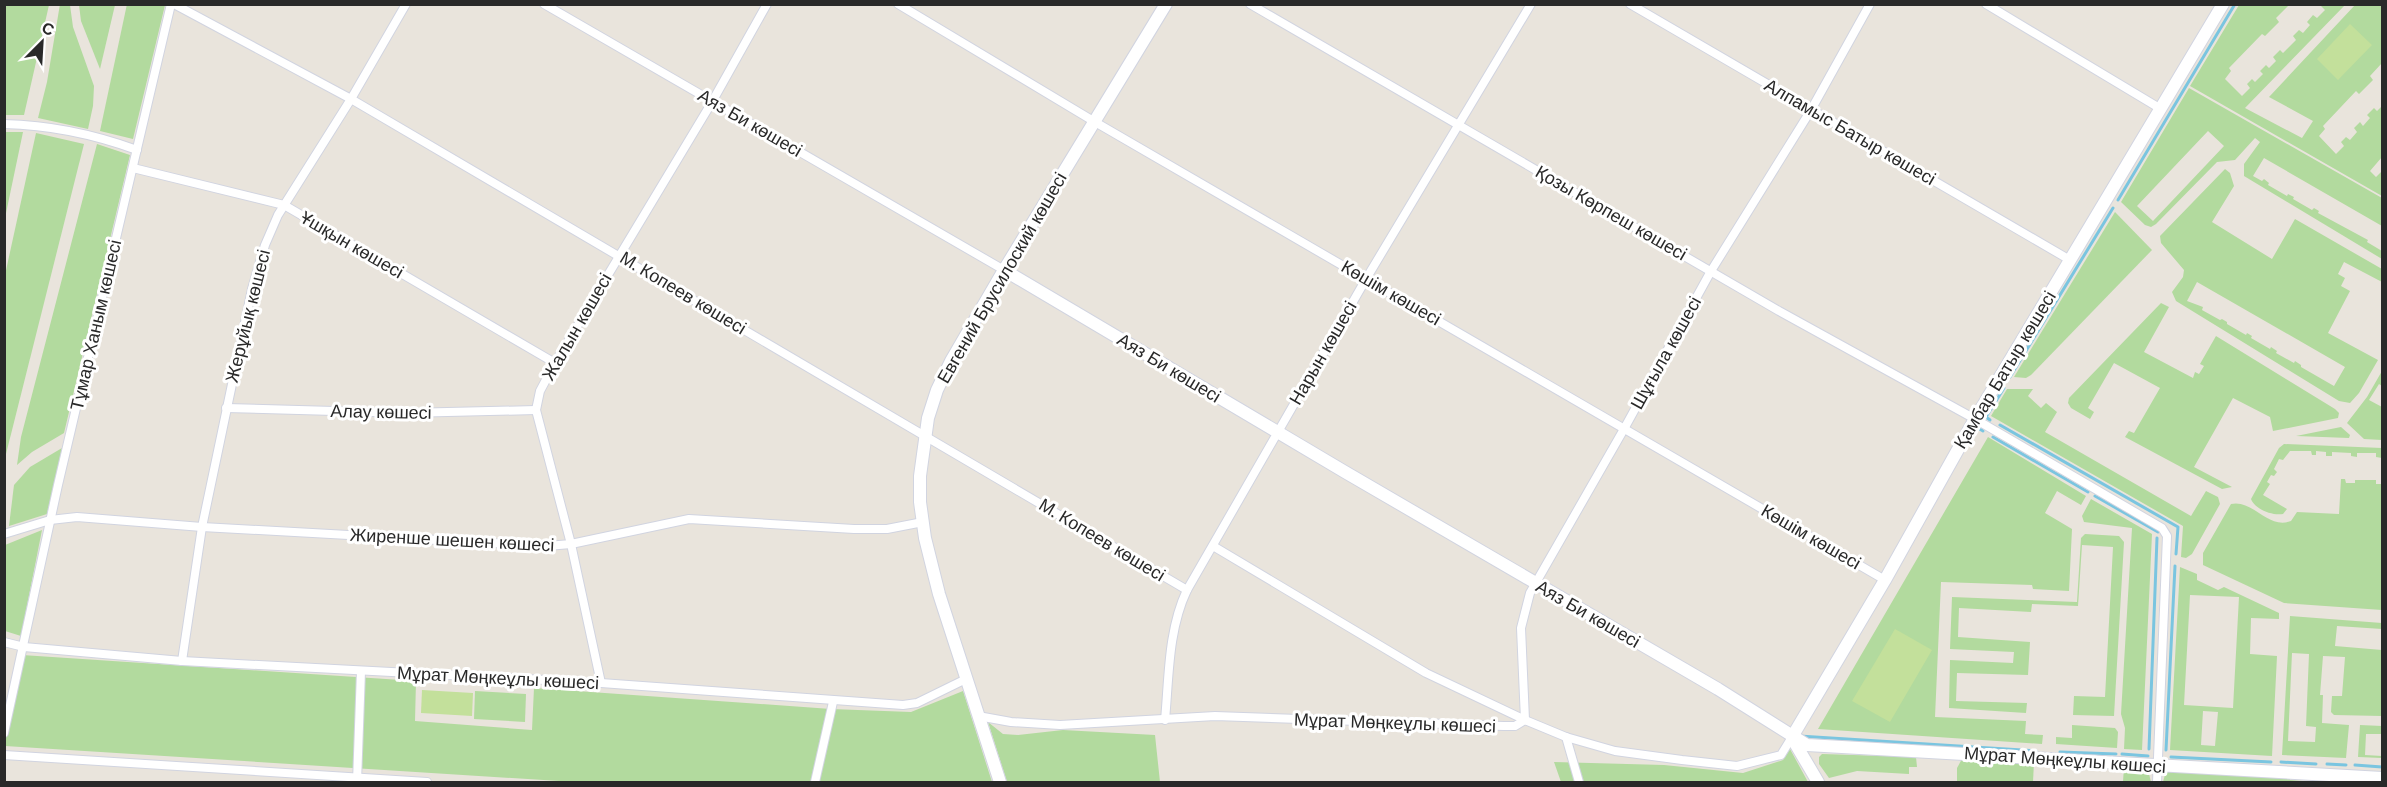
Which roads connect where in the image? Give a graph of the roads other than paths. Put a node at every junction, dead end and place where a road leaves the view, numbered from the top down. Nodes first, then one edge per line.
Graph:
1 (172, 4) edge
2 (406, 4) edge
3 (544, 4) edge
4 (767, 4) edge
5 (898, 4) edge
6 (1166, 4) edge
7 (1250, 4) edge
8 (1531, 4) edge
9 (1630, 4) edge
10 (1870, 4) edge
11 (1986, 4) edge
12 (2223, 4) edge
13 (351, 99) junction
14 (712, 102) junction
15 (2161, 108) junction
16 (1811, 110) junction
17 (1095, 122) junction
18 (4, 124) edge
19 (1457, 125) junction
20 (137, 150) junction
21 (133, 168) junction
22 (284, 205) junction
23 (619, 255) junction
24 (2070, 260) junction
25 (1004, 270) junction
26 (1711, 271) junction
27 (1366, 279) junction
28 (555, 363) junction
29 (226, 408) junction
30 (536, 410) junction
31 (1975, 419) junction
32 (1624, 429) junction
33 (1278, 433) junction
34 (924, 437) junction
35 (50, 520) junction
36 (923, 522) junction
37 (202, 527) junction
38 (4, 534) edge
39 (571, 544) junction
40 (1213, 546) junction
41 (1885, 580) junction
42 (1534, 583) junction
43 (1187, 590) junction
44 (4, 642) edge
45 (24, 647) junction
46 (182, 661) junction
47 (361, 671) junction
48 (966, 679) junction
49 (601, 683) junction
50 (833, 702) junction
51 (978, 716) junction
52 (1165, 720) junction
53 (1525, 720) junction
54 (4, 733) edge
55 (1566, 736) junction
56 (1792, 737) junction
57 (1819, 746) junction
58 (4, 754) edge
59 (1805, 760) junction
60 (2158, 766) junction
61 (2382, 778) edge
62 (357, 781) edge
63 (427, 783) edge
64 (815, 783) edge
65 (1000, 783) edge
66 (1579, 783) edge
67 (1818, 783) edge
68 (2157, 783) edge

1 - 13 street, М. Копеев көшесі
1 - 20 street, Тұмар Ханым көшесі
2 - 13 street, Жерұйық көшесі
3 - 14 street, Аяз Би көшесі
4 - 14 street, Жалын көшесі
5 - 17 street, Көшім көшесі
6 - 17 main road, Евгений Брусилоский көшесі
7 - 19 street, Қозы Көрпеш көшесі
8 - 19 street, Нарын көшесі
9 - 16 street, Алпамыс Батыр көшесі
10 - 16 street, Шұғыла көшесі
11 - 15 street
12 - 15 main road, Қамбар Батыр көшесі
13 - 22 street, Жерұйық көшесі
13 - 23 street, М. Копеев көшесі
14 - 23 street, Жалын көшесі
14 - 25 street, Аяз Би көшесі
15 - 24 main road, Қамбар Батыр көшесі
16 - 24 street, Алпамыс Батыр көшесі
16 - 26 street, Шұғыла көшесі
17 - 25 main road, Евгений Брусилоский көшесі
17 - 27 street, Көшім көшесі
18 - 20 street
19 - 26 street, Қозы Көрпеш көшесі
19 - 27 street, Нарын көшесі
20 - 21 street, Тұмар Ханым көшесі
21 - 22 street, Ұшқын көшесі
21 - 35 street, Тұмар Ханым көшесі
22 - 28 street, Ұшқын көшесі
22 - 29 street, Жерұйық көшесі
23 - 28 street, Жалын көшесі
23 - 34 street, М. Копеев көшесі
24 - 31 main road, Қамбар Батыр көшесі
25 - 33 main road, Аяз Би көшесі
25 - 34 main road, Евгений Брусилоский көшесі
26 - 31 street, Қозы Көрпеш көшесі
26 - 32 street, Шұғыла көшесі
27 - 32 street, Көшім көшесі
27 - 33 street, Нарын көшесі
28 - 30 street, Жалын көшесі
29 - 30 street, Алау көшесі
29 - 37 street, Жерұйық көшесі
30 - 39 street
31 - 41 main road, Қамбар Батыр көшесі
31 - 60 street, Қозы Көрпеш көшесі
32 - 41 street, Көшім көшесі
32 - 42 street, Шұғыла көшесі
33 - 40 street, Нарын көшесі
33 - 42 main road, Аяз Би көшесі
34 - 36 main road, Евгений Брусилоский көшесі
34 - 43 street, М. Копеев көшесі
35 - 37 street, Жиренше шешен көшесі
35 - 38 street, Жиренше шешен көшесі
35 - 45 street, Тұмар Ханым көшесі
36 - 39 street, Жиренше шешен көшесі
36 - 48 main road, Евгений Брусилоский көшесі
37 - 39 street, Жиренше шешен көшесі
37 - 46 street, Жерұйық көшесі
39 - 49 street
40 - 43 street, Нарын көшесі
40 - 53 street
41 - 56 main road, Қамбар Батыр көшесі
42 - 53 street, Шұғыла көшесі
42 - 56 main road, Аяз Би көшесі
43 - 52 street, Нарын көшесі
44 - 45 street, Мұрат Мөңкеұлы көшесі
45 - 46 street, Мұрат Мөңкеұлы көшесі
45 - 54 street, Тұмар Ханым көшесі
46 - 47 street, Мұрат Мөңкеұлы көшесі
47 - 49 street, Мұрат Мөңкеұлы көшесі
47 - 62 street
48 - 50 street, Мұрат Мөңкеұлы көшесі
48 - 51 main road, Евгений Брусилоский көшесі
49 - 50 street, Мұрат Мөңкеұлы көшесі
50 - 64 street
51 - 52 street, Мұрат Мөңкеұлы көшесі
51 - 65 main road, Евгений Брусилоский көшесі
52 - 53 street, Мұрат Мөңкеұлы көшесі
53 - 55 street
55 - 56 street
55 - 66 street
56 - 57 main road, Мұрат Мөңкеұлы көшесі
56 - 59 main road
57 - 59 main road
57 - 60 main road, Мұрат Мөңкеұлы көшесі
58 - 62 street
59 - 67 main road
60 - 61 main road, Мұрат Мөңкеұлы көшесі
60 - 68 street
62 - 63 street

